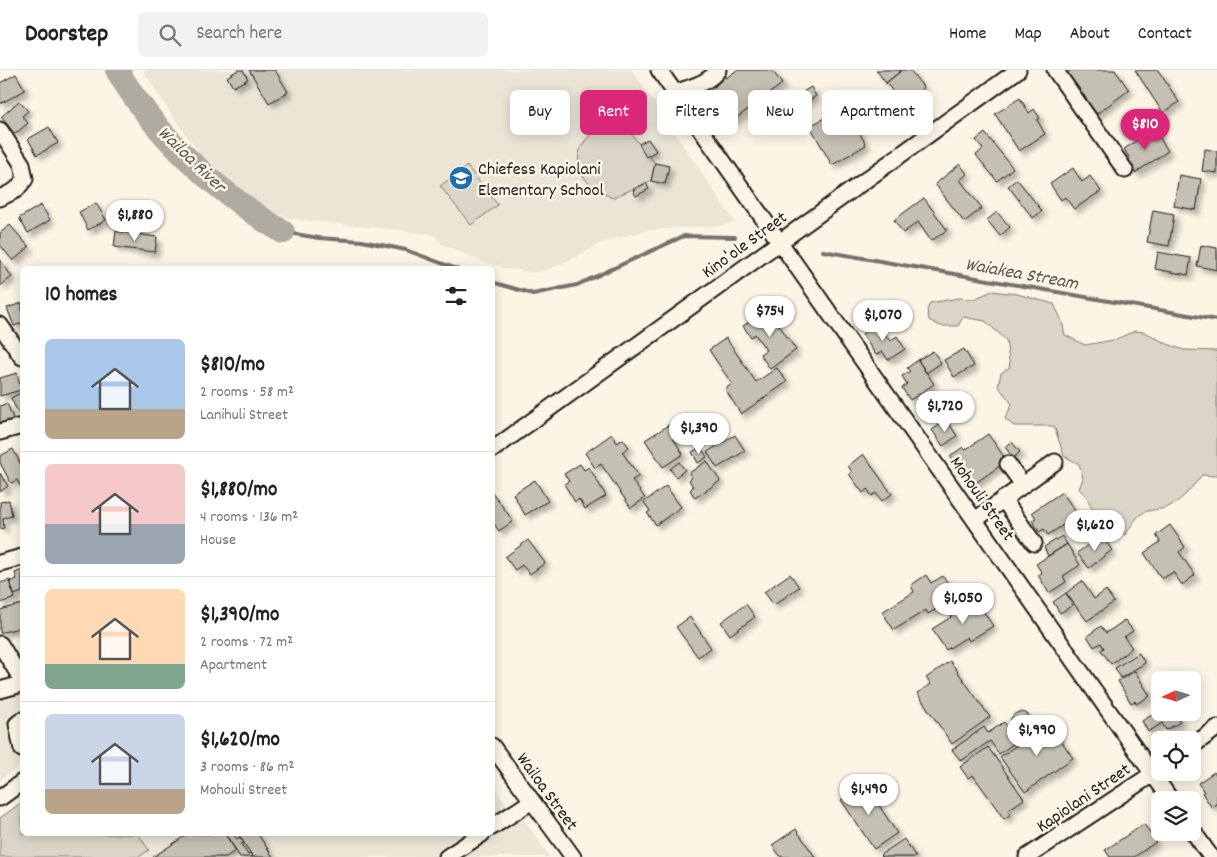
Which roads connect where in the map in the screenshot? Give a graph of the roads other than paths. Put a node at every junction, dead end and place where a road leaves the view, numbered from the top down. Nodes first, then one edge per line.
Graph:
1 (659, 70) edge
2 (718, 70) edge
3 (1018, 70) edge
4 (1055, 70) edge
5 (673, 90) edge
6 (682, 90) edge
7 (0, 130) edge
8 (705, 135) edge
9 (1125, 170) dead end
10 (0, 198) edge
11 (780, 241) junction
12 (0, 326) edge
13 (20, 355) edge
14 (20, 427) edge
15 (0, 432) edge
16 (495, 448) edge
17 (1055, 462) dead end
18 (1008, 464) dead end
19 (1023, 485) junction
20 (1003, 499) junction
21 (975, 520) junction
22 (1034, 543) dead end
23 (20, 558) edge
24 (0, 564) edge
25 (0, 644) edge
26 (20, 679) edge
27 (20, 683) edge
28 (0, 690) edge
29 (20, 722) edge
30 (1217, 728) edge
31 (20, 738) edge
32 (1201, 740) edge
33 (495, 750) edge
34 (1151, 763) edge
35 (1151, 775) edge
36 (20, 783) edge
37 (0, 798) edge
38 (532, 801) junction
39 (495, 825) edge
40 (479, 836) edge
41 (1200, 841) edge
42 (447, 857) edge
43 (573, 857) edge
44 (1027, 857) edge
45 (1211, 857) edge

1 - 5 street, Mohouli Street
2 - 6 street
3 - 11 street, Kinoʻole Street
4 - 9 street
7 - 10 street
8 - 11 street, Mohouli Street
11 - 16 street, Kinoʻole Street
11 - 21 street, Mohouli Street
12 - 13 street
14 - 15 street
17 - 19 street
18 - 19 street
19 - 20 street
20 - 21 street
20 - 22 street
21 - 34 street, Mohouli Street
23 - 24 street
25 - 26 street
27 - 28 street
29 - 31 street
30 - 32 street
33 - 38 street, Wailoa Street
35 - 44 street, Kapiolani Street
36 - 37 street
38 - 39 street
38 - 43 street, Wailoa Street
40 - 42 street
41 - 45 street

